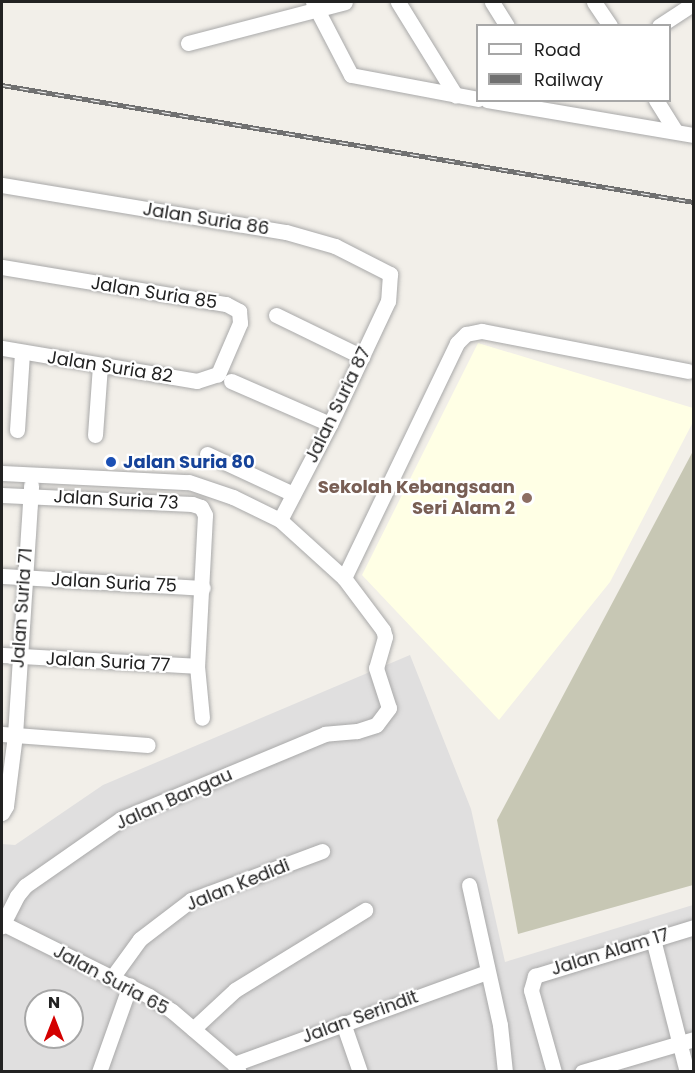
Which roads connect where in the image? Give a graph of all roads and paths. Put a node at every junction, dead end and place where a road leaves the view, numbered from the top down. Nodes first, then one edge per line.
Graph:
1 (345, 2) edge
2 (398, 2) edge
3 (492, 2) edge
4 (594, 2) edge
5 (314, 6) edge
6 (690, 7) edge
7 (506, 24) edge
8 (609, 24) edge
9 (662, 24) edge
10 (188, 43) dead end
11 (456, 96) junction
12 (476, 99) edge
13 (499, 102) edge
14 (657, 102) edge
15 (675, 131) junction
16 (693, 135) edge
17 (2, 185) edge
18 (2, 267) edge
19 (391, 288) joint
20 (276, 315) dead end
21 (2, 348) edge
22 (22, 352) junction
23 (362, 357) junction
24 (100, 365) junction
25 (688, 371) dead end
26 (224, 377) junction
27 (330, 424) junction
28 (17, 430) dead end
29 (95, 435) dead end
30 (207, 454) dead end
31 (2, 473) edge
32 (31, 474) junction
33 (293, 494) junction
34 (2, 495) edge
35 (30, 496) junction
36 (280, 520) junction
37 (2, 576) edge
38 (25, 578) junction
39 (344, 578) junction
40 (203, 588) junction
41 (2, 655) edge
42 (19, 656) junction
43 (197, 666) junction
44 (202, 718) dead end
45 (8, 735) edge
46 (148, 745) dead end
47 (2, 813) edge
48 (322, 851) dead end
49 (469, 885) dead end
50 (364, 910) dead end
51 (2, 924) edge
52 (693, 927) edge
53 (653, 939) junction
54 (488, 972) junction
55 (111, 979) junction
56 (130, 986) junction
57 (344, 1023) junction
58 (193, 1029) junction
59 (686, 1041) edge
60 (236, 1068) edge
61 (99, 1071) edge
62 (360, 1071) edge
63 (506, 1071) edge
64 (554, 1071) edge
65 (582, 1071) edge
66 (687, 1071) edge

1 - 5 street
2 - 11 street
3 - 7 street
4 - 8 street
5 - 10 street
5 - 11 street
6 - 9 street
11 - 12 street
13 - 15 street
14 - 15 street
15 - 16 street
17 - 19 street, Jalan Suria 86
18 - 26 street, Jalan Suria 85
19 - 23 street, Jalan Suria 87
20 - 23 street
21 - 22 street, Jalan Suria 82
22 - 24 street, Jalan Suria 82
22 - 28 street
23 - 27 street, Jalan Suria 87
24 - 26 street, Jalan Suria 82
24 - 29 street
25 - 39 street
26 - 27 street
27 - 33 street, Jalan Suria 87
30 - 33 street
31 - 32 street
32 - 35 street, Jalan Suria 71
32 - 36 street
33 - 36 street, Jalan Suria 87
34 - 35 street, Jalan Suria 73
35 - 38 street, Jalan Suria 71
35 - 40 street, Jalan Suria 73
36 - 39 street
37 - 38 street, Jalan Suria 75
38 - 40 street, Jalan Suria 75
38 - 42 street, Jalan Suria 71
39 - 51 street, Jalan Bangau
40 - 43 street
41 - 42 street, Jalan Suria 77
42 - 43 street, Jalan Suria 77
42 - 45 street, Jalan Suria 71
43 - 44 street
45 - 46 street
45 - 47 street, Jalan Suria 71
48 - 55 street, Jalan Kedidi
49 - 54 street
50 - 58 street
51 - 55 street, Jalan Suria 65
52 - 53 street, Jalan Alam 17
53 - 59 street
53 - 64 street, Jalan Alam 17
54 - 57 street, Jalan Serindit
54 - 63 street
55 - 56 street, Jalan Suria 65
56 - 58 street, Jalan Suria 65
56 - 61 street
57 - 60 street, Jalan Serindit
57 - 62 street
58 - 60 street, Jalan Suria 65
59 - 65 street
59 - 66 street

